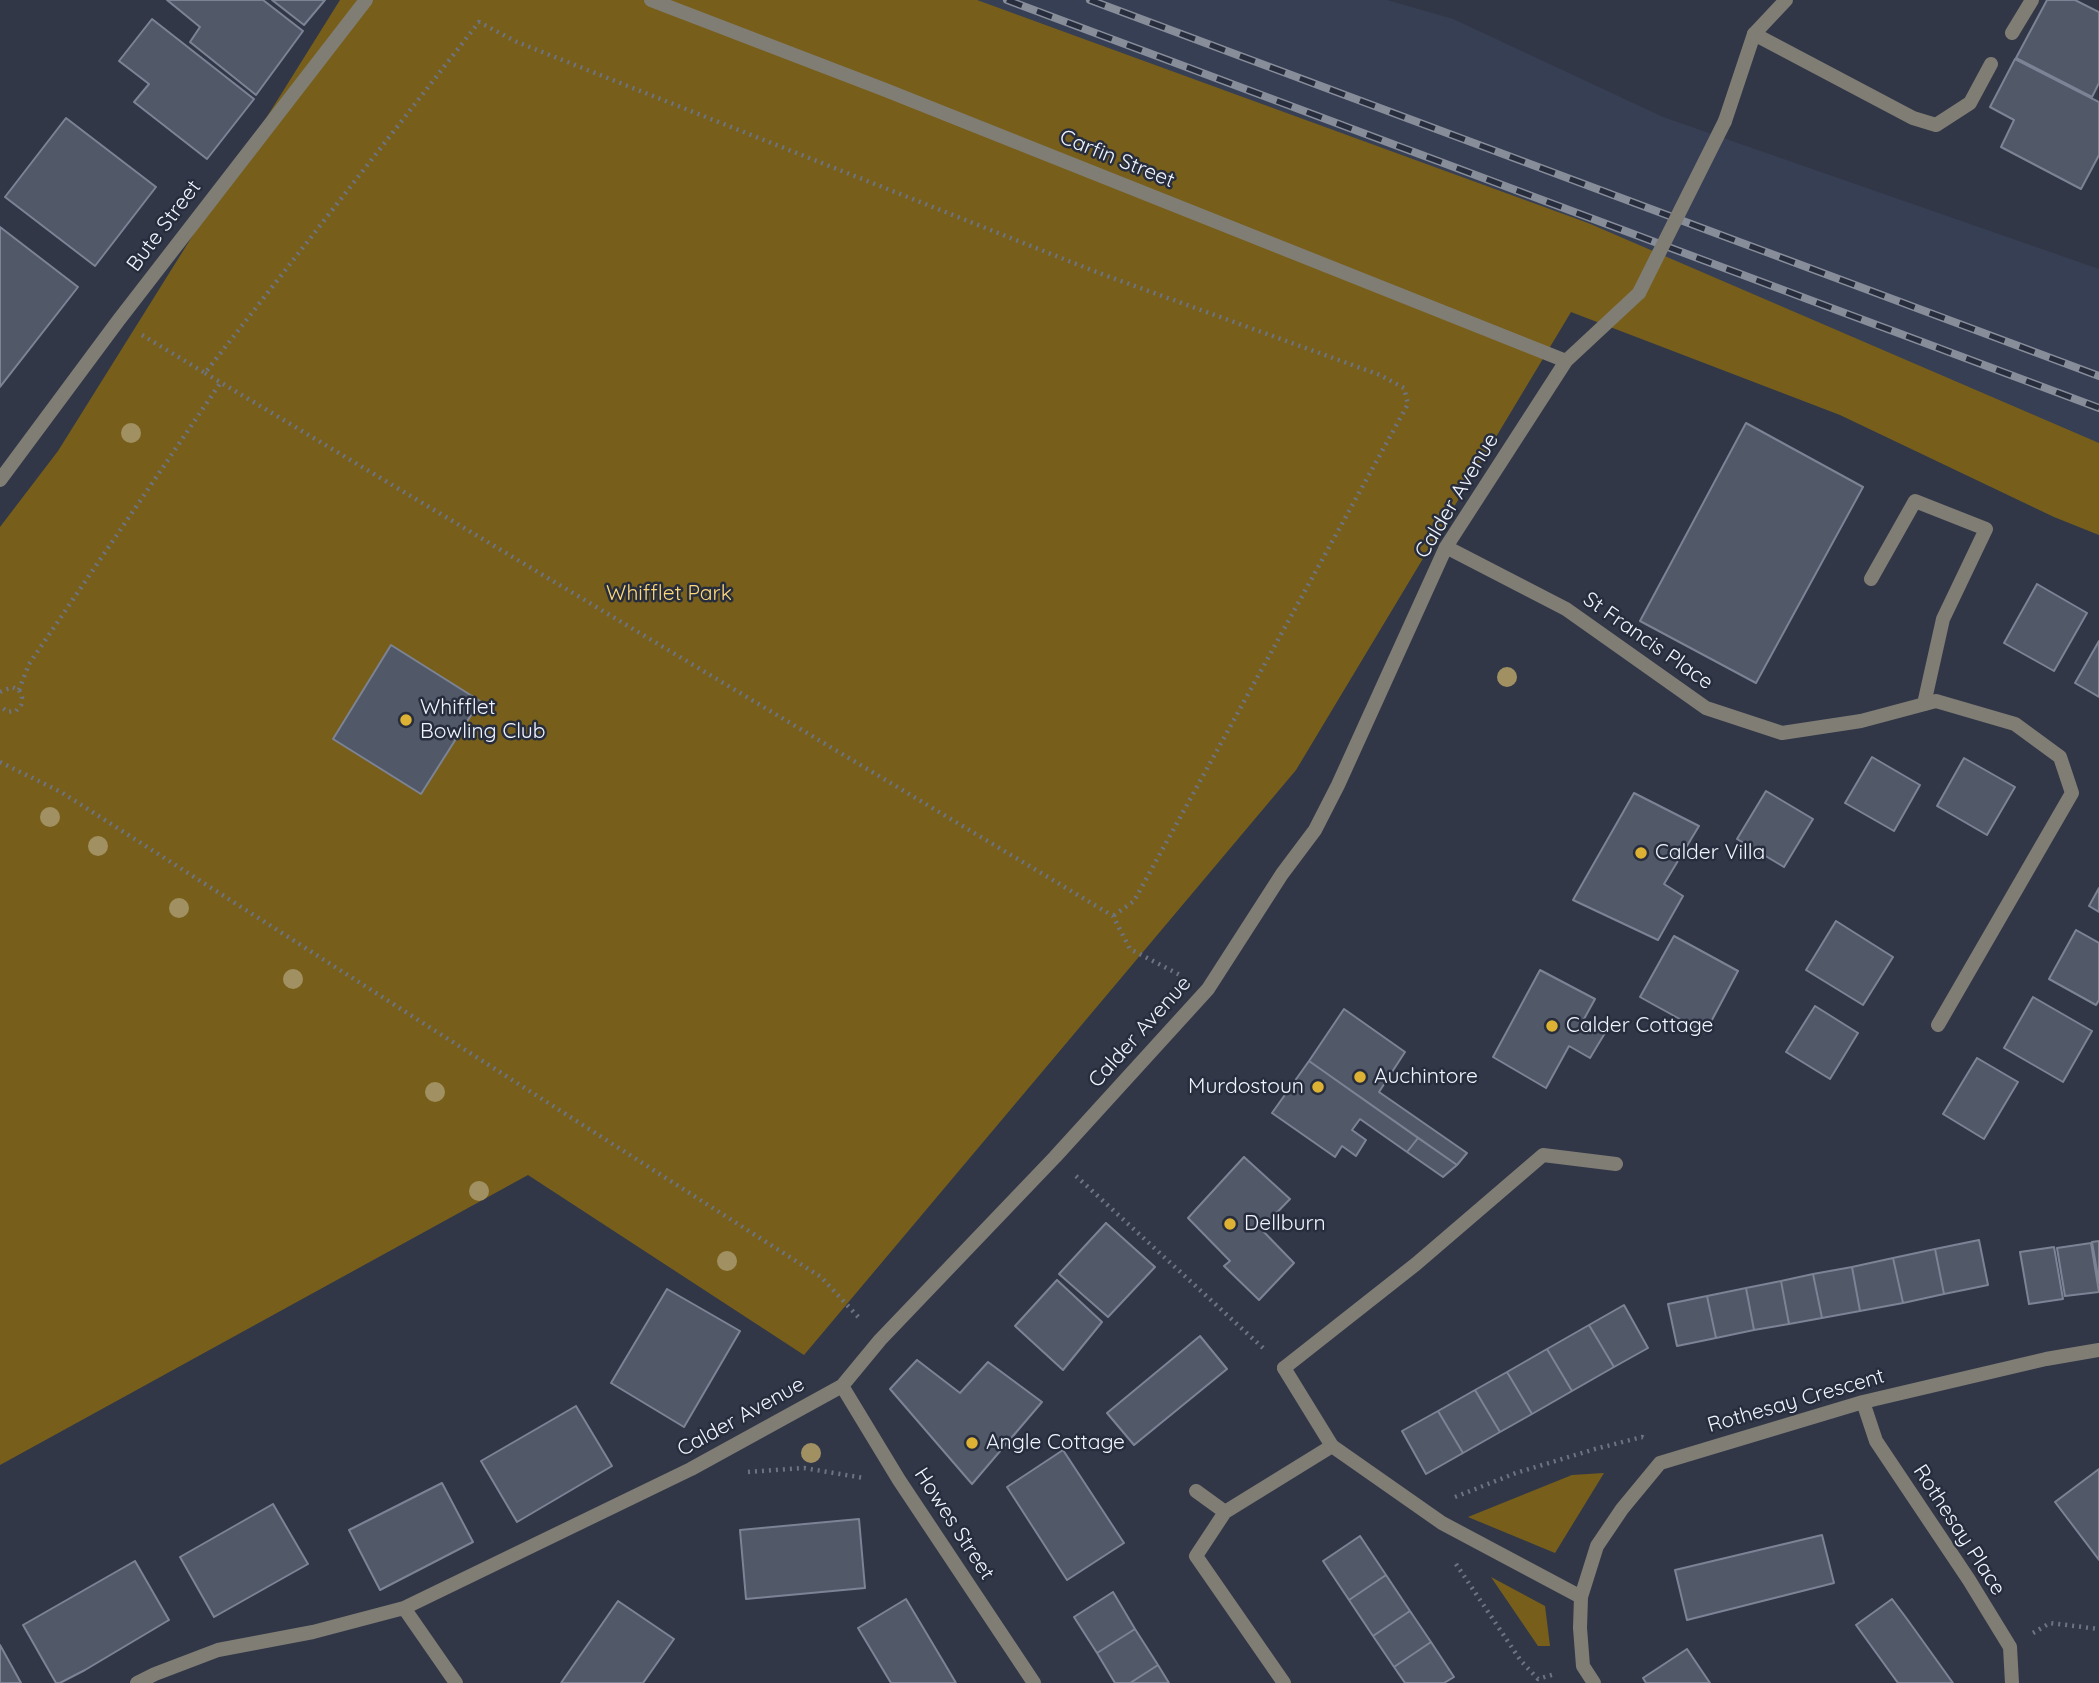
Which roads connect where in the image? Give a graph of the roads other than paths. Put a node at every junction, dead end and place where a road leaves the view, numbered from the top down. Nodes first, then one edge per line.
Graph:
1 (366, 0) edge
2 (651, 0) edge
3 (1786, 0) edge
4 (2032, 0) edge
5 (2012, 33) dead end
6 (1754, 34) junction
7 (1990, 64) dead end
8 (1566, 361) junction
9 (0, 480) edge
10 (1446, 547) junction
11 (1871, 579) dead end
12 (1924, 704) junction
13 (1938, 1025) dead end
14 (1616, 1164) dead end
15 (2099, 1350) edge
16 (842, 1386) junction
17 (1863, 1402) junction
18 (1332, 1446) junction
19 (1196, 1491) dead end
20 (1225, 1512) junction
21 (1581, 1598) junction
22 (404, 1608) junction
23 (137, 1683) edge
24 (457, 1683) edge
25 (1034, 1683) edge
26 (1284, 1683) edge
27 (1594, 1683) edge
28 (2012, 1683) edge

1 - 9 street, Bute Street
2 - 8 street, Carfin Street
3 - 6 street, Calder Avenue
4 - 5 street
6 - 7 street
6 - 8 street, Calder Avenue, bridge
8 - 10 street, Calder Avenue
10 - 12 street, St Francis Place
10 - 16 street, Calder Avenue
11 - 12 street
12 - 13 street, St Francis Place
14 - 18 street
15 - 17 street, Rothesay Crescent
16 - 22 street, Calder Avenue
16 - 25 street, Howes Street
17 - 21 street, Rothesay Crescent
17 - 28 street, Rothesay Place
18 - 20 street
18 - 21 street
19 - 20 street
20 - 26 street
21 - 27 street, Rothesay Crescent
22 - 23 street, Calder Avenue
22 - 24 street

